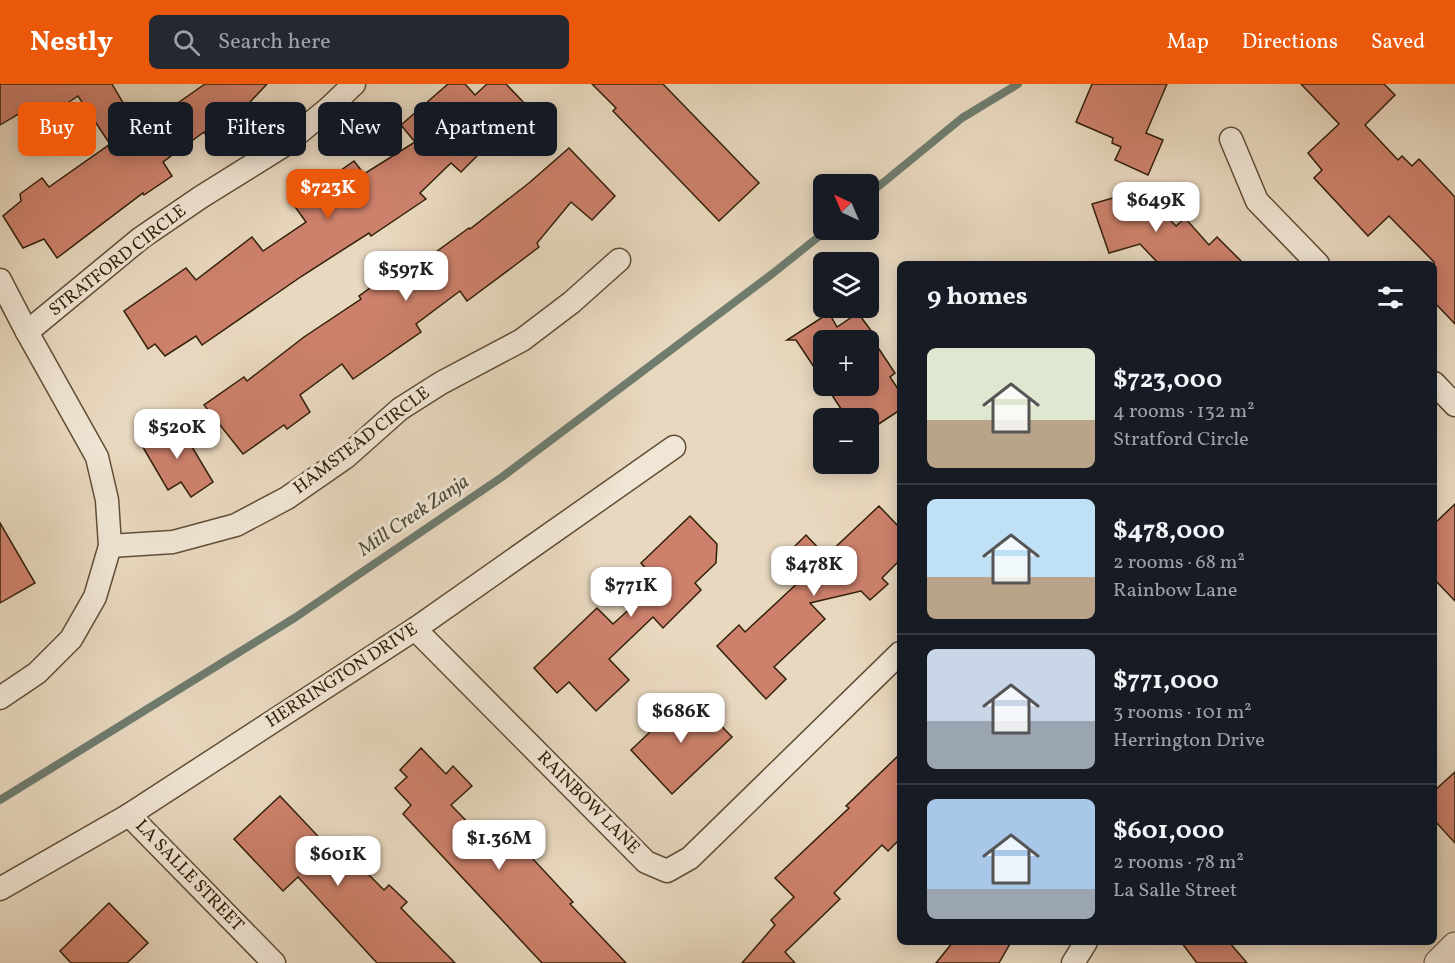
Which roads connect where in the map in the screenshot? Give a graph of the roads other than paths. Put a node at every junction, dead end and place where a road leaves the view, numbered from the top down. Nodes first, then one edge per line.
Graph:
1 (354, 84) edge
2 (1231, 139) dead end
3 (619, 260) dead end
4 (1315, 261) edge
5 (0, 280) edge
6 (27, 332) junction
7 (1437, 386) edge
8 (1455, 405) edge
9 (674, 447) dead end
10 (110, 546) junction
11 (415, 629) junction
12 (897, 656) edge
13 (0, 699) edge
14 (129, 815) junction
15 (0, 889) edge
16 (1084, 945) edge
17 (1455, 946) edge
18 (274, 963) edge
19 (1073, 963) edge
20 (1438, 963) edge

1 - 6 street, STRATFORD CIRCLE
2 - 4 street
3 - 10 street, HAMSTEAD CIRCLE
5 - 6 street
6 - 10 street
7 - 8 street
9 - 11 street, HERRINGTON DRIVE
10 - 13 street
11 - 12 street, RAINBOW LANE
11 - 14 street, HERRINGTON DRIVE
14 - 15 street, HERRINGTON DRIVE
14 - 18 street, LA SALLE STREET
16 - 19 street
17 - 20 street

